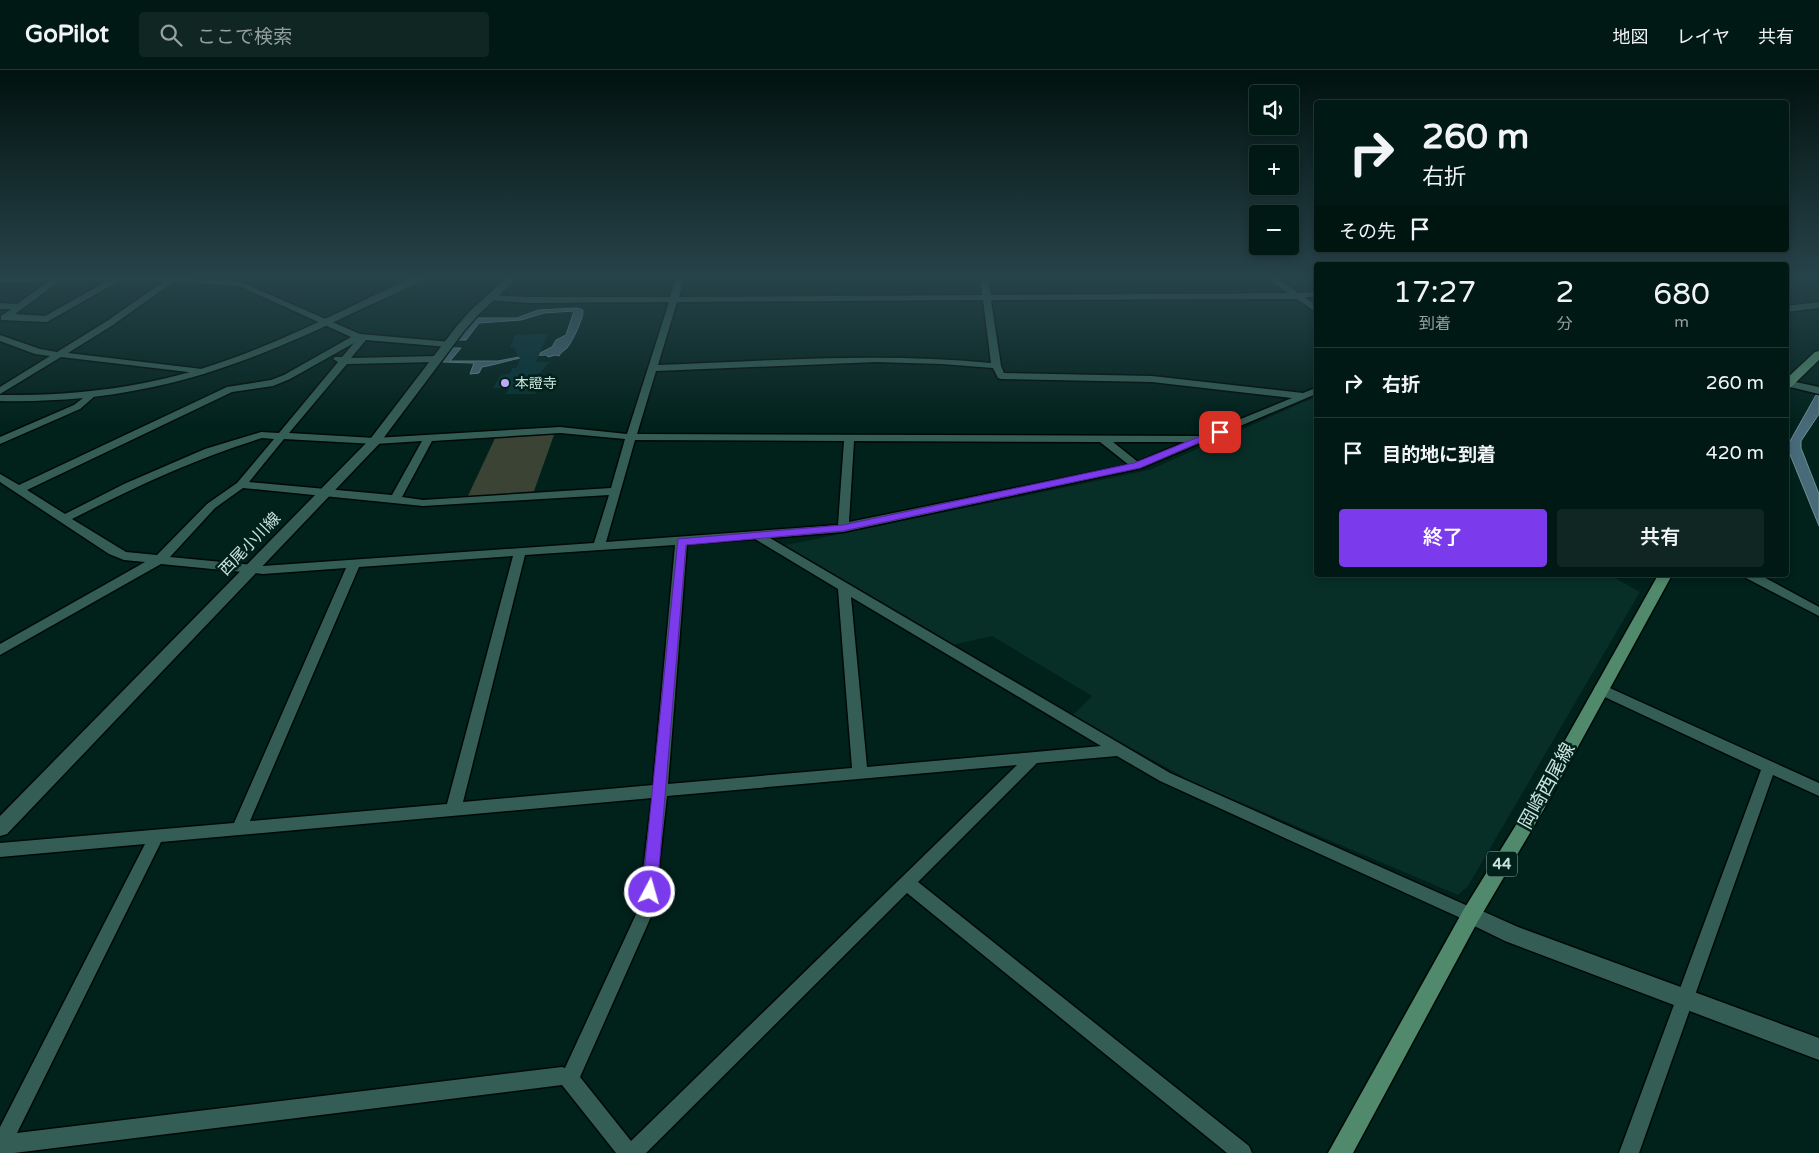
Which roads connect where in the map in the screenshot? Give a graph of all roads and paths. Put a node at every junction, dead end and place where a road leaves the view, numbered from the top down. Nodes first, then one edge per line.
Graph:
1 (104, 327) edge
2 (314, 327) edge
3 (335, 327) edge
4 (463, 327) edge
5 (666, 327) edge
6 (991, 327) edge
7 (361, 337) junction
8 (0, 338) edge
9 (448, 344) junction
10 (56, 354) junction
11 (1819, 354) edge
12 (326, 356) junction
13 (438, 359) junction
14 (343, 361) junction
15 (996, 366) junction
16 (653, 368) junction
17 (202, 372) junction
18 (1789, 382) edge
19 (1789, 384) edge
20 (0, 391) edge
21 (1818, 391) edge
22 (1314, 393) edge
23 (91, 395) junction
24 (1304, 396) junction
25 (0, 398) edge
26 (282, 435) junction
27 (631, 437) junction
28 (428, 438) junction
29 (849, 438) junction
30 (1103, 439) junction
31 (1202, 440) junction
32 (0, 441) edge
33 (375, 441) junction
34 (1137, 466) junction
35 (0, 477) edge
36 (241, 485) junction
37 (19, 489) junction
38 (616, 491) junction
39 (324, 493) junction
40 (395, 499) junction
41 (66, 518) junction
42 (843, 528) junction
43 (758, 536) junction
44 (681, 542) junction
45 (599, 547) junction
46 (520, 552) junction
47 (159, 560) junction
48 (354, 564) junction
49 (249, 570) junction
50 (1664, 577) edge
51 (1754, 577) edge
52 (844, 588) junction
53 (1819, 612) edge
54 (0, 650) edge
55 (1601, 689) junction
56 (1118, 750) junction
57 (1032, 759) junction
58 (1768, 767) junction
59 (860, 773) junction
60 (1819, 790) edge
61 (660, 792) junction
62 (453, 810) junction
63 (0, 828) edge
64 (239, 829) junction
65 (156, 837) junction
66 (0, 850) edge
67 (908, 883) junction
68 (1471, 915) junction
69 (1685, 1000) junction
70 (1819, 1048) edge
71 (570, 1079) junction
72 (0, 1146) edge
73 (628, 1153) edge
74 (632, 1153) edge
75 (1242, 1153) edge
76 (1340, 1153) edge
77 (1628, 1153) edge

1 - 10 street
2 - 17 main road
3 - 7 street
4 - 9 main road, 西尾小川線
5 - 16 street
6 - 15 street
7 - 9 street
7 - 12 street
7 - 14 street
8 - 10 street
9 - 13 main road, 西尾小川線
10 - 17 street
10 - 20 street
11 - 18 main road
12 - 14 street
12 - 37 street
13 - 14 street
13 - 33 main road, 西尾小川線
14 - 26 street
15 - 16 street
15 - 24 street
16 - 27 street
17 - 23 main road
19 - 21 main road
22 - 24 street
23 - 25 main road
23 - 32 street
24 - 31 street
26 - 33 street
26 - 36 street
26 - 41 street
27 - 28 street
27 - 29 street
27 - 38 street
28 - 33 street
28 - 40 street
29 - 30 street
29 - 42 street
30 - 31 street
30 - 34 street
31 - 34 street
33 - 39 main road, 西尾小川線
34 - 42 street
35 - 37 street
36 - 39 street
36 - 47 street
37 - 41 street
38 - 40 street
38 - 45 street
39 - 40 street
39 - 49 main road, 西尾小川線
41 - 47 street
42 - 43 street
43 - 44 street
43 - 52 street
44 - 45 street
44 - 61 street
45 - 46 street
46 - 48 street
46 - 62 street
47 - 49 street
47 - 54 street
48 - 49 street
48 - 64 street
49 - 63 main road, 西尾小川線
50 - 55 main road, 岡崎西尾線 / 44
51 - 53 street
52 - 56 street
52 - 59 street
55 - 58 street
55 - 68 main road, 岡崎西尾線 / 44
56 - 57 street
56 - 68 street
57 - 59 street
57 - 67 street
58 - 60 street
58 - 69 street
59 - 61 street
61 - 62 street
61 - 71 street
62 - 64 street
64 - 65 street
65 - 66 street
65 - 72 street
67 - 74 street
67 - 75 street
68 - 69 main road
68 - 76 main road, 岡崎西尾線 / 44
69 - 70 main road
69 - 77 street
71 - 72 street
71 - 73 street

